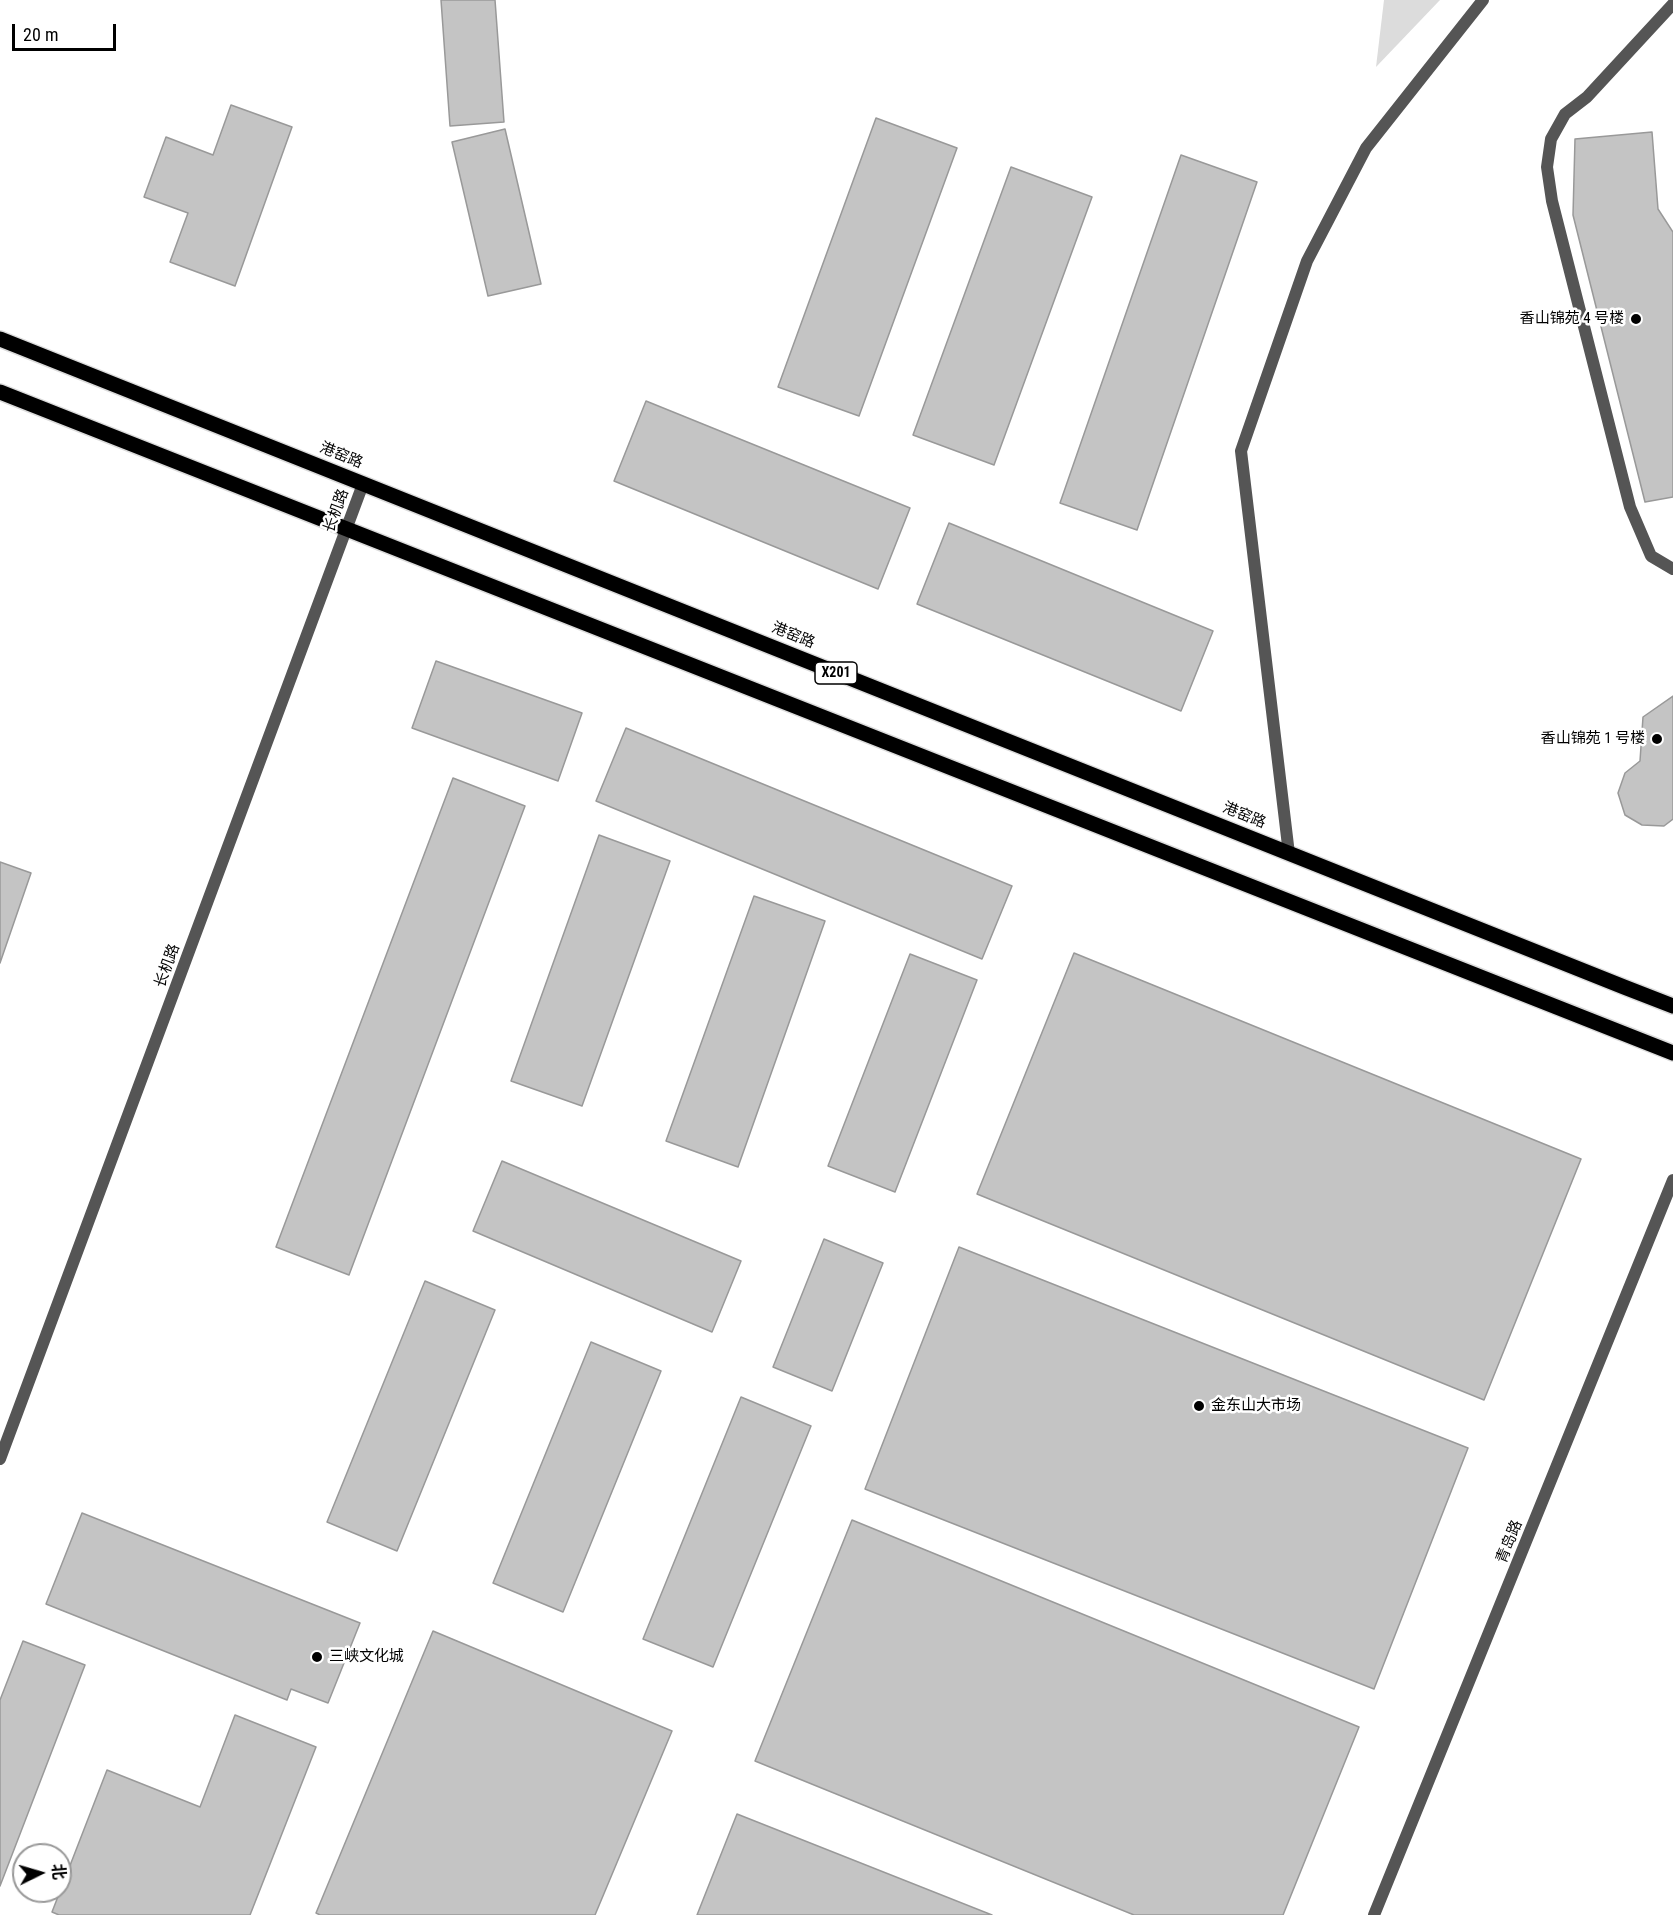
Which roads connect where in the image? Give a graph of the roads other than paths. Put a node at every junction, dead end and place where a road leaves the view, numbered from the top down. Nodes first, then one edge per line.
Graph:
1 (1483, 0) edge
2 (1673, 4) edge
3 (0, 339) edge
4 (0, 392) edge
5 (363, 484) junction
6 (346, 530) junction
7 (1673, 569) edge
8 (1289, 854) junction
9 (1673, 1005) edge
10 (1673, 1053) edge
11 (1673, 1180) edge
12 (0, 1459) edge
13 (1374, 1915) edge

1 - 8 street
2 - 7 street
3 - 5 main road, 港窑路 / X201
4 - 6 main road
5 - 6 street, 长机路
5 - 8 main road, 港窑路 / X201
6 - 10 main road
6 - 12 street, 长机路
8 - 9 main road, 港窑路 / X201
11 - 13 street, 青岛路

